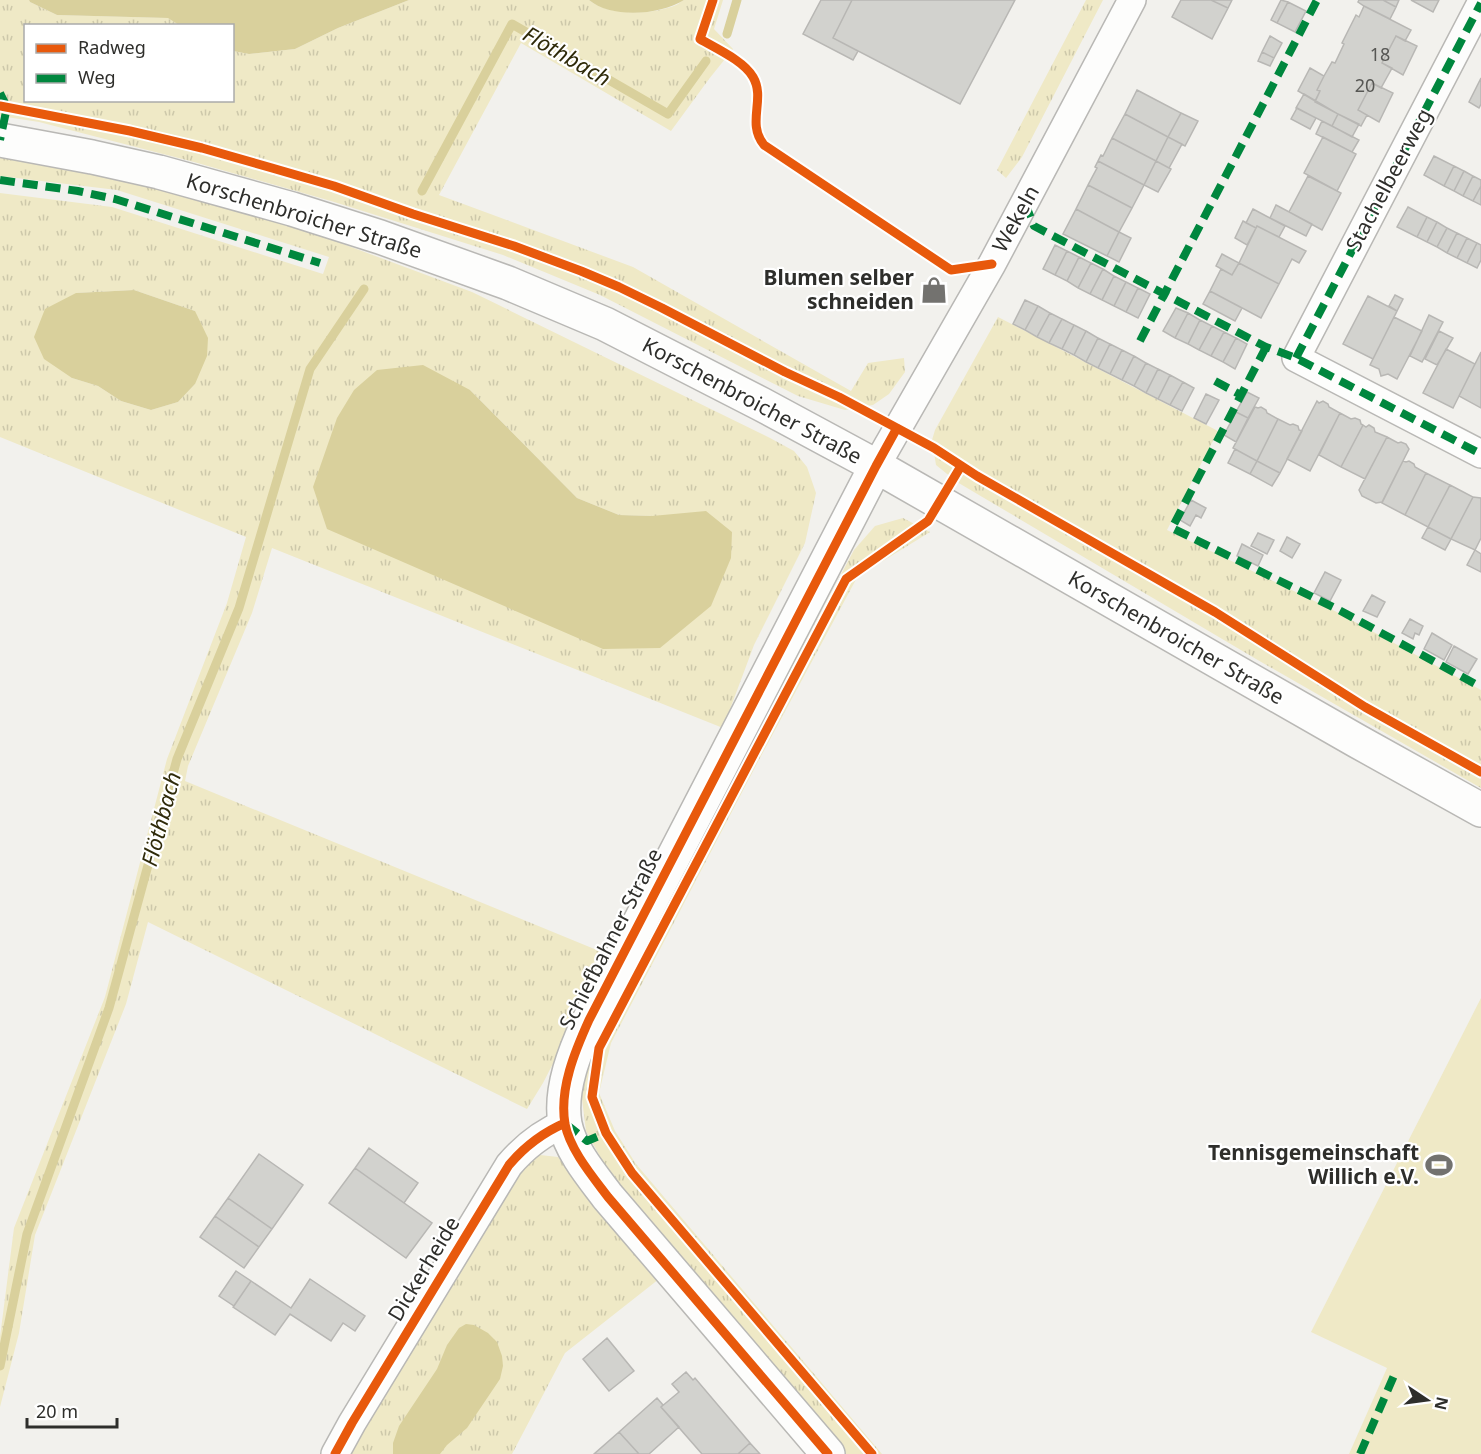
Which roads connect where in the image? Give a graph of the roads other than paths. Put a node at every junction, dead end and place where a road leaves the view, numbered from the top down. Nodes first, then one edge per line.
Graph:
1 (1132, 0) edge
2 (1481, 3) edge
3 (0, 140) edge
4 (1481, 454) edge
5 (876, 466) junction
6 (1481, 810) edge
7 (565, 1123) junction
8 (335, 1454) edge
9 (828, 1454) edge

1 - 5 street, Wekeln
2 - 4 street, Stachelbeerweg
3 - 5 main road, Korschenbroicher Straße
5 - 6 main road, Korschenbroicher Straße
5 - 7 main road, Schiefbahner Straße
7 - 8 street, Dickerheide
7 - 9 main road, Schiefbahner Straße

